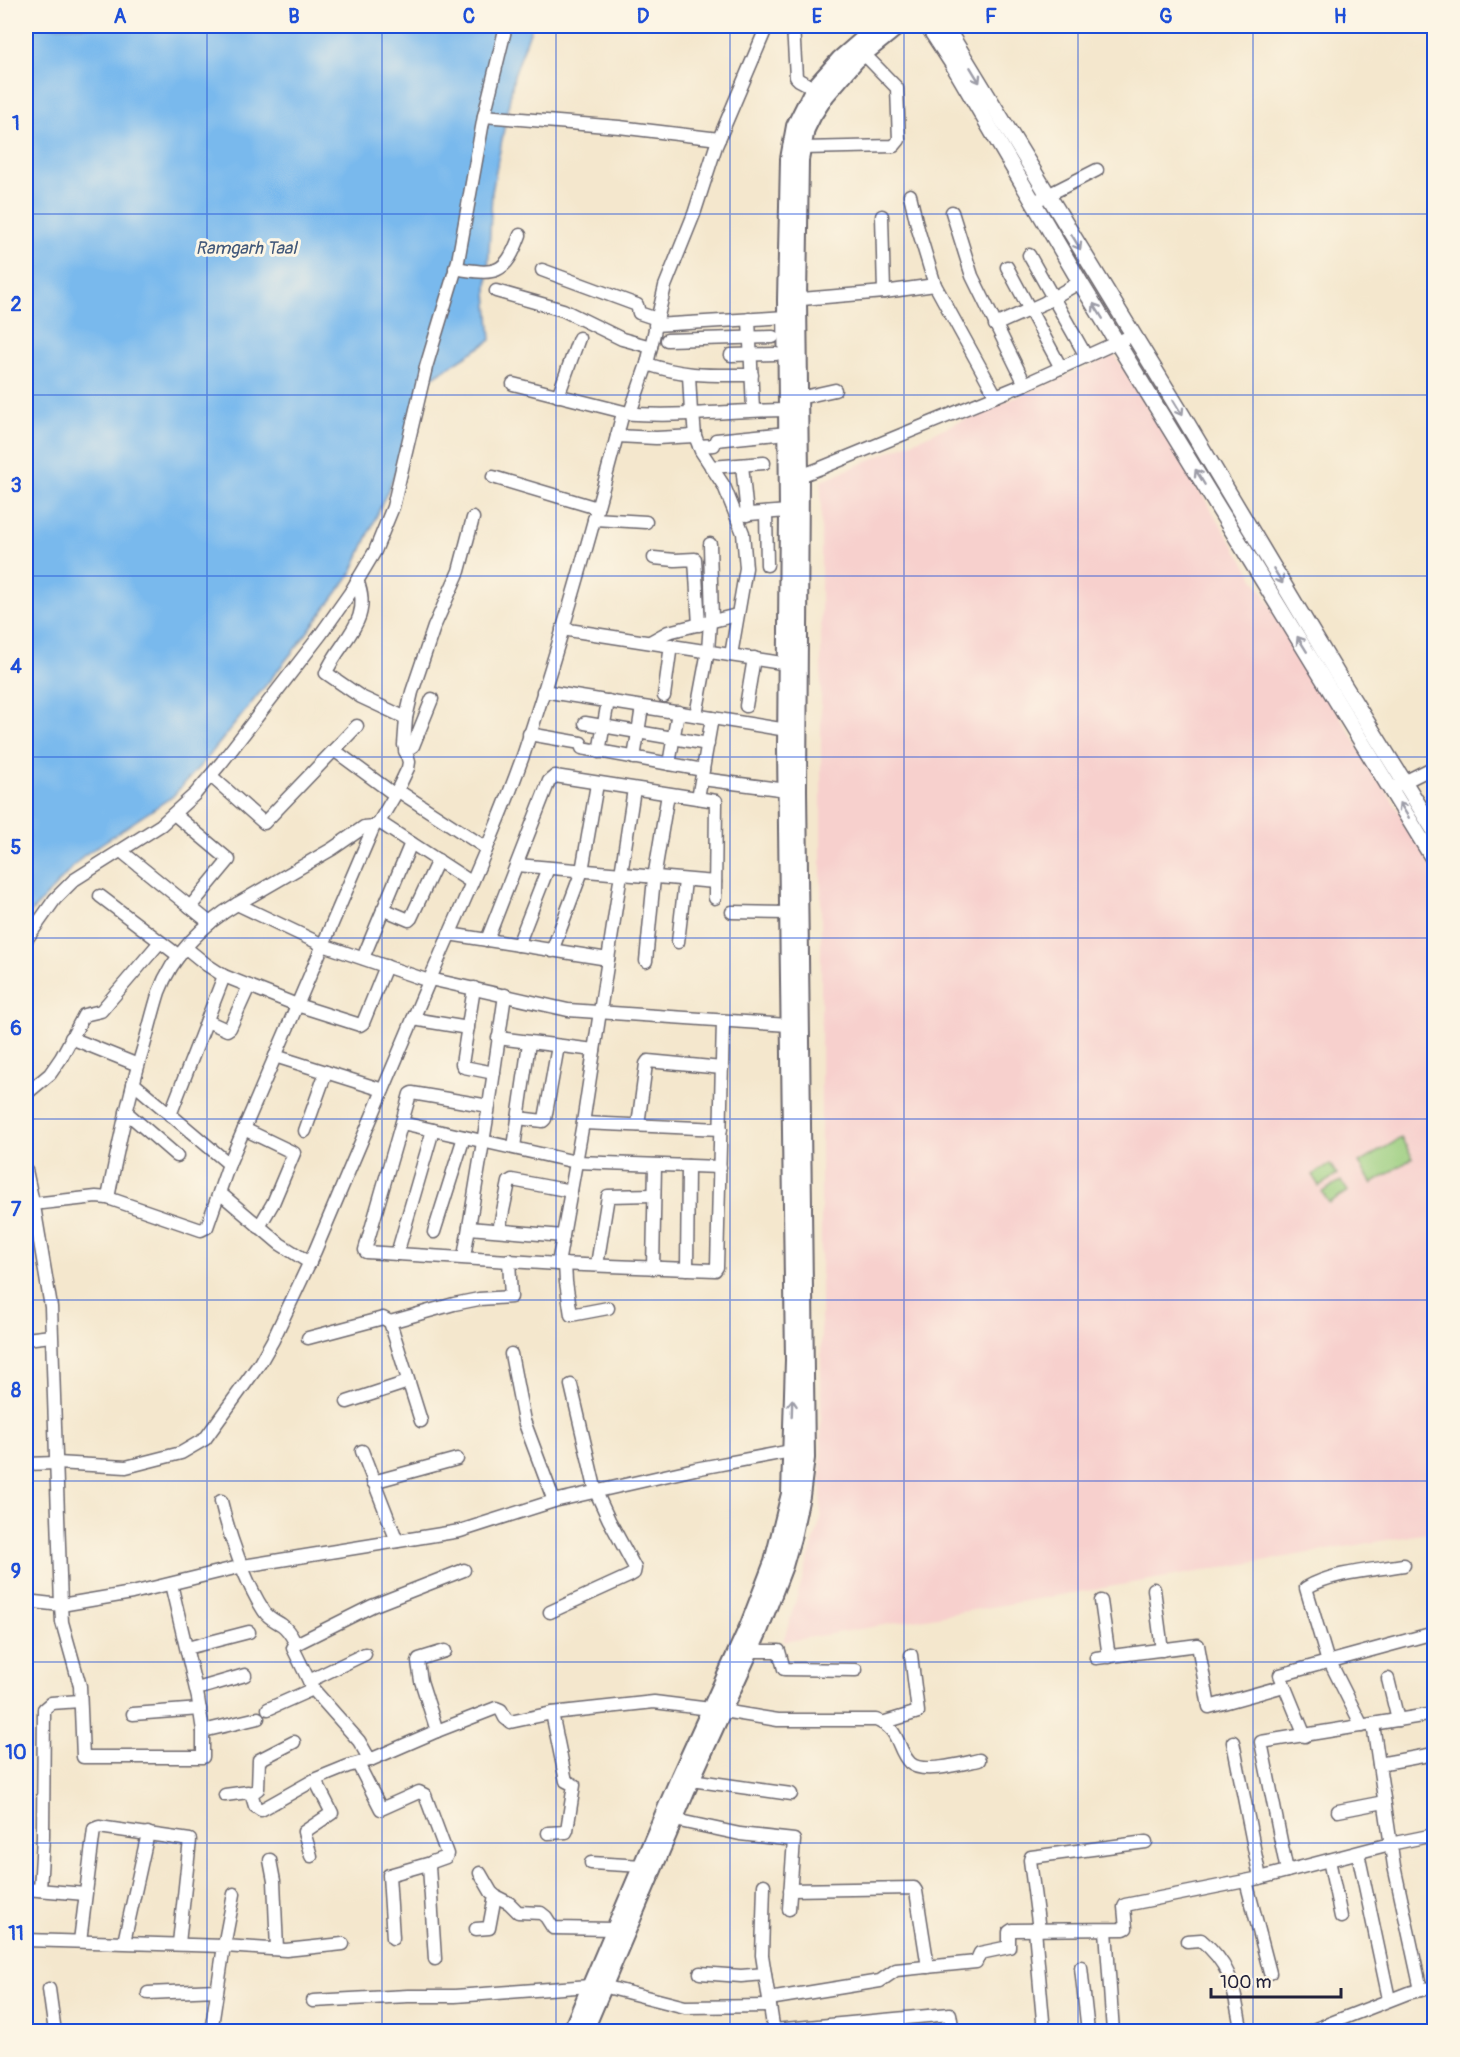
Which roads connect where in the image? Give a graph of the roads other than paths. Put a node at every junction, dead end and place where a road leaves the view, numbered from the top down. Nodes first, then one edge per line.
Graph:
1 (506, 26) edge
2 (767, 26) edge
3 (792, 26) edge
4 (878, 26) edge
5 (898, 26) edge
6 (928, 26) edge
7 (945, 26) edge
8 (863, 53) junction
9 (814, 88) junction
10 (484, 116) junction
11 (719, 138) junction
12 (802, 148) junction
13 (1097, 170) dead end
14 (910, 195) dead end
15 (1041, 199) junction
16 (952, 213) dead end
17 (882, 216) dead end
18 (520, 236) dead end
19 (1029, 255) dead end
20 (1007, 267) dead end
21 (456, 268) junction
22 (542, 270) dead end
23 (1080, 282) junction
24 (935, 285) junction
25 (496, 291) dead end
26 (884, 292) junction
27 (1052, 299) junction
28 (792, 300) junction
29 (1029, 310) junction
30 (786, 317) junction
31 (749, 319) junction
32 (656, 322) junction
33 (712, 322) junction
34 (995, 325) junction
35 (1133, 335) junction
36 (773, 336) dead end
37 (579, 338) dead end
38 (750, 338) junction
39 (713, 339) junction
40 (730, 339) junction
41 (667, 340) dead end
42 (1117, 342) junction
43 (651, 347) junction
44 (776, 354) dead end
45 (731, 355) junction
46 (751, 355) junction
47 (1086, 356) junction
48 (648, 364) junction
49 (1061, 368) junction
50 (689, 375) junction
51 (731, 375) junction
52 (752, 375) junction
53 (513, 384) dead end
54 (1025, 384) junction
55 (835, 390) dead end
56 (558, 396) junction
57 (996, 396) junction
58 (799, 398) junction
59 (753, 410) junction
60 (788, 410) junction
61 (627, 413) junction
62 (692, 413) junction
63 (787, 433) junction
64 (617, 436) junction
65 (697, 441) junction
66 (764, 463) dead end
67 (742, 465) junction
68 (711, 467) junction
69 (794, 476) junction
70 (493, 477) dead end
71 (788, 511) junction
72 (595, 513) junction
73 (766, 513) junction
74 (742, 515) junction
75 (473, 518) dead end
76 (646, 522) dead end
77 (710, 544) dead end
78 (654, 558) dead end
79 (767, 565) dead end
80 (357, 580) junction
81 (737, 615) junction
82 (707, 623) junction
83 (562, 629) junction
84 (650, 642) junction
85 (671, 645) junction
86 (708, 651) junction
87 (731, 655) junction
88 (754, 658) junction
89 (788, 664) junction
90 (543, 691) junction
91 (664, 696) dead end
92 (432, 699) dead end
93 (608, 701) junction
94 (642, 706) junction
95 (746, 706) dead end
96 (678, 712) junction
97 (696, 715) junction
98 (406, 718) junction
99 (712, 718) junction
100 (585, 723) dead end
101 (357, 726) dead end
102 (604, 727) junction
103 (787, 730) junction
104 (639, 733) junction
105 (529, 734) junction
106 (673, 738) junction
107 (708, 744) junction
108 (334, 750) junction
109 (405, 751) junction
110 (599, 752) junction
111 (634, 758) junction
112 (669, 764) junction
113 (1434, 767) edge
114 (212, 774) junction
115 (703, 775) junction
116 (597, 784) junction
117 (1397, 785) junction
118 (634, 789) junction
119 (787, 790) junction
120 (396, 792) junction
121 (668, 794) junction
122 (698, 798) junction
123 (174, 814) junction
124 (376, 824) junction
125 (1434, 830) edge
126 (411, 843) junction
127 (486, 848) junction
128 (122, 851) junction
129 (438, 860) junction
130 (1434, 860) edge
131 (517, 865) junction
132 (548, 868) junction
133 (582, 871) junction
134 (620, 875) junction
135 (654, 878) junction
136 (685, 881) junction
137 (471, 882) junction
138 (715, 882) junction
139 (100, 896) dead end
140 (715, 898) dead end
141 (237, 904) junction
142 (190, 907) junction
143 (383, 909) junction
144 (732, 912) dead end
145 (788, 913) junction
146 (210, 922) junction
147 (449, 934) junction
148 (26, 940) edge
149 (487, 940) junction
150 (160, 942) junction
151 (678, 942) dead end
152 (323, 945) junction
153 (518, 945) junction
154 (552, 951) junction
155 (183, 952) junction
156 (363, 958) junction
157 (608, 959) junction
158 (646, 961) dead end
159 (386, 966) junction
160 (225, 976) junction
161 (430, 980) junction
162 (249, 986) junction
163 (474, 988) junction
164 (504, 995) junction
165 (297, 1005) junction
166 (600, 1012) junction
167 (413, 1019) junction
168 (207, 1021) junction
169 (723, 1021) junction
170 (788, 1025) junction
171 (468, 1028) junction
172 (71, 1038) junction
173 (498, 1038) junction
174 (529, 1043) junction
175 (558, 1046) junction
176 (594, 1050) junction
177 (275, 1056) junction
178 (138, 1065) junction
179 (722, 1068) junction
180 (326, 1072) junction
181 (494, 1073) junction
182 (133, 1083) junction
183 (383, 1090) junction
184 (26, 1094) edge
185 (489, 1106) junction
186 (126, 1112) junction
187 (171, 1115) junction
188 (518, 1118) junction
189 (402, 1123) junction
190 (583, 1123) junction
191 (638, 1125) junction
192 (244, 1129) junction
193 (721, 1129) junction
194 (433, 1130) junction
195 (305, 1131) dead end
196 (464, 1137) junction
197 (483, 1140) junction
198 (514, 1147) junction
199 (177, 1156) dead end
200 (576, 1162) junction
201 (229, 1164) junction
202 (655, 1165) junction
203 (688, 1166) junction
204 (720, 1167) junction
205 (26, 1170) edge
206 (571, 1191) junction
207 (220, 1193) junction
208 (654, 1195) junction
209 (108, 1198) junction
210 (31, 1210) edge
211 (259, 1227) junction
212 (469, 1228) junction
213 (499, 1230) junction
214 (434, 1232) dead end
215 (563, 1236) junction
216 (397, 1254) junction
217 (464, 1257) junction
218 (509, 1260) junction
219 (310, 1263) junction
220 (562, 1264) junction
221 (597, 1265) junction
222 (653, 1268) junction
223 (687, 1269) junction
224 (608, 1308) dead end
225 (390, 1322) junction
226 (51, 1336) junction
227 (308, 1338) dead end
228 (26, 1339) edge
229 (511, 1354) dead end
230 (408, 1382) junction
231 (571, 1385) dead end
232 (347, 1402) dead end
233 (421, 1421) dead end
234 (362, 1451) dead end
235 (791, 1451) junction
236 (457, 1459) dead end
237 (57, 1463) junction
238 (26, 1464) edge
239 (373, 1482) junction
240 (596, 1492) junction
241 (221, 1501) dead end
242 (554, 1501) junction
243 (397, 1541) junction
244 (1404, 1565) dead end
245 (243, 1566) junction
246 (464, 1570) dead end
247 (171, 1584) junction
248 (1154, 1589) dead end
249 (26, 1601) edge
250 (1101, 1601) dead end
251 (62, 1605) junction
252 (550, 1612) dead end
253 (249, 1632) dead end
254 (1434, 1633) edge
255 (296, 1644) junction
256 (187, 1648) junction
257 (1162, 1650) junction
258 (445, 1651) dead end
259 (749, 1651) junction
260 (365, 1654) dead end
261 (911, 1655) dead end
262 (1109, 1657) junction
263 (1096, 1658) dead end
264 (1329, 1662) junction
265 (856, 1670) dead end
266 (245, 1675) dead end
267 (1388, 1679) dead end
268 (311, 1685) junction
269 (1284, 1686) junction
270 (196, 1689) junction
271 (81, 1701) junction
272 (200, 1709) junction
273 (268, 1709) dead end
274 (716, 1710) junction
275 (552, 1713) junction
276 (1434, 1713) edge
277 (133, 1714) dead end
278 (258, 1718) dead end
279 (1398, 1720) junction
280 (882, 1723) junction
281 (1367, 1725) junction
282 (203, 1731) junction
283 (437, 1731) junction
284 (1305, 1736) junction
285 (294, 1742) dead end
286 (1233, 1742) dead end
287 (1434, 1754) edge
288 (979, 1760) dead end
289 (364, 1762) junction
290 (1379, 1764) junction
291 (315, 1780) junction
292 (691, 1780) junction
293 (251, 1794) junction
294 (791, 1794) dead end
295 (225, 1795) dead end
296 (1384, 1802) junction
297 (1338, 1811) dead end
298 (675, 1820) junction
299 (148, 1833) junction
300 (548, 1833) dead end
301 (1434, 1835) edge
302 (1146, 1842) dead end
303 (1390, 1844) junction
304 (1358, 1853) junction
305 (311, 1856) dead end
306 (270, 1860) dead end
307 (1329, 1860) junction
308 (431, 1863) junction
309 (591, 1863) dead end
310 (643, 1866) junction
311 (1287, 1871) junction
312 (480, 1873) dead end
313 (1260, 1878) junction
314 (1246, 1881) junction
315 (764, 1885) dead end
316 (26, 1888) edge
317 (40, 1890) junction
318 (790, 1890) junction
319 (85, 1894) junction
320 (234, 1894) dead end
321 (495, 1896) junction
322 (789, 1910) dead end
323 (1341, 1917) dead end
324 (476, 1929) dead end
325 (615, 1929) junction
326 (1106, 1929) junction
327 (1037, 1930) junction
328 (393, 1938) dead end
329 (26, 1940) edge
330 (80, 1941) junction
331 (1187, 1941) dead end
332 (124, 1942) junction
333 (178, 1943) junction
334 (343, 1944) dead end
335 (224, 1946) junction
336 (277, 1949) junction
337 (435, 1959) dead end
338 (928, 1966) junction
339 (1081, 1967) dead end
340 (700, 1973) dead end
341 (1270, 1973) dead end
342 (765, 1974) junction
343 (597, 1986) junction
344 (1434, 1987) edge
345 (49, 1989) dead end
346 (217, 1990) junction
347 (1421, 1990) junction
348 (148, 1993) dead end
349 (1389, 1999) junction
350 (313, 2001) dead end
351 (769, 2002) junction
352 (885, 2025) edge
353 (55, 2031) edge
354 (212, 2031) edge
355 (571, 2031) edge
356 (584, 2031) edge
357 (774, 2031) edge
358 (952, 2031) edge
359 (1044, 2031) edge
360 (1088, 2031) edge
361 (1113, 2031) edge
362 (1242, 2031) edge
363 (1308, 2031) edge

1 - 10 street
2 - 11 street
3 - 9 street
4 - 9 highway
5 - 8 highway
6 - 15 main road
7 -> 15 main road
8 - 12 highway
8 - 12 street
9 - 28 highway
10 - 11 street
10 - 21 street
11 - 32 street
12 - 28 highway
13 - 15 street
14 - 24 street
15 - 23 main road
15 -> 35 main road
16 - 34 street
17 - 26 street
18 - 21 street
19 - 27 street
20 - 29 street
21 - 80 street
22 - 32 street
23 - 27 street
42 -> 23 main road
24 - 26 street
24 - 57 street
25 - 43 street
26 - 28 street
27 - 29 street
27 - 47 street
28 - 30 highway
28 - 58 highway
29 - 34 street
29 - 49 street
30 - 31 street
30 - 60 highway
31 - 33 street
31 - 38 street
32 - 33 street
32 - 43 street
33 - 39 street
34 - 54 street
35 - 42 street
35 -> 117 main road
36 - 38 street
37 - 56 street
38 - 40 street
38 - 46 street
39 - 40 street
39 - 41 street
40 - 45 street
42 - 47 street
117 -> 42 main road
43 - 48 street
44 - 46 street
45 - 46 street
45 - 51 street
46 - 52 street
47 - 49 street
48 - 50 street
48 - 61 street
49 - 54 street
50 - 51 street
50 - 62 street
51 - 52 street
52 - 59 street
53 - 56 street
54 - 57 street
55 - 58 street
56 - 61 street
57 - 69 street
58 - 69 highway
59 - 60 street
59 - 62 street
60 - 63 highway
61 - 62 street
61 - 64 street
62 - 65 street
63 - 65 street
63 - 69 highway
64 - 65 street
64 - 72 street
65 - 68 street
66 - 67 street
67 - 68 street
67 - 74 street
68 - 74 street
69 - 71 highway
69 - 259 highway
70 - 72 street
71 - 73 street
71 - 89 highway
72 - 76 street
72 - 83 street
73 - 74 street
73 - 79 street
74 - 81 street
75 - 98 street
77 - 82 street
78 - 82 street
80 - 98 street
80 - 114 street
81 - 82 street
81 - 87 street
82 - 84 street
82 - 86 street
83 - 84 street
83 - 90 street
84 - 85 street
85 - 86 street
85 - 91 street
86 - 87 street
86 - 97 street
87 - 88 street
88 - 89 street
88 - 95 street
89 - 103 highway
90 - 93 street
90 - 105 street
92 - 109 street
93 - 94 street
93 - 102 street
94 - 96 street
94 - 104 street
96 - 97 street
96 - 106 street
97 - 99 street
98 - 109 street
99 - 103 street
99 - 107 street
100 - 102 street
101 - 108 street
102 - 104 street
102 - 110 street
103 - 119 highway
104 - 106 street
104 - 111 street
105 - 110 street
105 - 127 street
106 - 107 street
106 - 112 street
107 - 115 street
108 - 114 street
108 - 120 street
109 - 120 street
110 - 111 street
111 - 112 street
112 - 115 street
113 - 117 street
114 - 123 street
115 - 119 street
115 - 122 street
116 - 118 street
116 - 131 street
116 - 133 street
117 - 125 main road
130 -> 117 main road
118 - 121 street
118 - 134 street
119 - 145 highway
120 - 124 street
120 - 127 street
121 - 122 street
121 - 135 street
122 - 138 street
123 - 128 street
123 - 142 street
124 - 126 street
124 - 141 street
124 - 152 street
126 - 129 street
126 - 143 street
127 - 137 street
128 - 142 street
128 - 148 street
129 - 137 street
129 - 143 street
131 - 132 street
131 - 149 street
132 - 133 street
132 - 153 street
133 - 134 street
133 - 154 street
134 - 135 street
134 - 157 street
135 - 136 street
135 - 158 street
136 - 138 street
136 - 151 street
137 - 147 street
138 - 140 street
139 - 150 street
141 - 146 street
141 - 152 street
142 - 146 street
143 - 156 street
144 - 145 street
145 - 170 highway
146 - 155 street
147 - 149 street
147 - 161 street
149 - 153 street
150 - 155 street
150 - 172 street
152 - 156 street
152 - 165 street
153 - 154 street
154 - 157 street
155 - 160 street
155 - 178 street
156 - 159 street
157 - 166 street
159 - 161 street
159 - 165 street
160 - 162 street
160 - 168 street
161 - 163 street
161 - 167 street
162 - 165 street
162 - 168 street
163 - 164 street
163 - 171 street
164 - 166 street
164 - 173 street
165 - 177 street
166 - 169 street
166 - 176 street
167 - 171 street
167 - 183 street
168 - 187 street
169 - 170 street
169 - 179 street
235 -> 170 highway
171 - 181 street
172 - 178 street
172 - 184 street
173 - 174 street
173 - 181 street
174 - 175 street
174 - 188 street
175 - 176 street
175 - 188 street
176 - 190 street
177 - 180 street
177 - 192 street
178 - 182 street
179 - 191 street
179 - 193 street
180 - 183 street
180 - 195 street
181 - 185 street
182 - 186 street
182 - 187 street
183 - 219 street
185 - 189 street
185 - 197 street
186 - 199 street
186 - 209 street
187 - 201 street
188 - 198 street
189 - 194 street
189 - 216 street
190 - 191 street
190 - 200 street
191 - 193 street
192 - 201 street
192 - 211 street
193 - 204 street
194 - 196 street
194 - 216 street
196 - 197 street
196 - 214 street
197 - 198 street
197 - 212 street
198 - 200 street
200 - 202 street
200 - 206 street
201 - 207 street
202 - 203 street
202 - 208 street
203 - 204 street
203 - 223 street
204 - 223 street
205 - 210 street
206 - 213 street
206 - 215 street
207 - 209 street
207 - 211 street
208 - 221 street
208 - 222 street
209 - 210 street
210 - 226 street
211 - 219 street
212 - 213 street
212 - 217 street
213 - 215 street
215 - 220 street
216 - 217 street
217 - 218 street
218 - 220 street
218 - 225 street
219 - 237 street
220 - 221 street
220 - 224 street
221 - 222 street
222 - 223 street
225 - 227 street
225 - 230 street
226 - 228 street
226 - 237 street
229 - 242 street
230 - 232 street
230 - 233 street
231 - 240 street
234 - 239 street
235 - 240 street
235 - 274 highway
236 - 239 street
237 - 238 street
237 - 251 street
239 - 243 street
240 - 242 street
240 - 252 street
241 - 245 street
242 - 243 street
243 - 245 street
244 - 264 street
245 - 247 street
245 - 255 street
246 - 255 street
247 - 251 street
247 - 256 street
248 - 257 street
249 - 251 street
250 - 262 street
251 - 271 street
253 - 256 street
254 - 264 street
255 - 268 street
256 - 270 street
257 - 262 street
257 - 269 street
258 - 283 street
259 - 265 street
259 - 274 highway
260 - 268 street
261 - 280 street
262 - 263 street
264 - 269 street
264 - 281 street
266 - 270 street
267 - 279 street
268 - 273 street
268 - 289 street
269 - 284 street
270 - 272 street
271 - 282 street
271 - 317 street
272 - 277 street
272 - 282 street
274 - 275 street
274 - 280 street
274 - 292 highway
274 - 310 highway
275 - 283 street
275 - 300 street
276 - 279 street
278 - 282 street
279 - 281 street
280 - 288 street
281 - 284 street
281 - 290 street
283 - 289 street
284 - 311 street
285 - 293 street
286 - 313 street
287 - 290 street
289 - 291 street
289 - 308 street
290 - 296 street
291 - 293 street
291 - 305 street
292 - 294 street
292 - 298 highway
293 - 295 street
296 - 297 street
296 - 303 street
298 - 318 street
298 - 343 highway
299 - 319 street
299 - 332 street
299 - 333 street
301 - 303 street
302 - 327 street
303 - 304 street
303 - 347 street
304 - 307 street
304 - 349 street
306 - 336 street
307 - 311 street
307 - 323 street
308 - 328 street
308 - 337 street
309 - 310 street
310 - 325 highway
311 - 313 street
312 - 321 street
313 - 314 street
314 - 326 street
314 - 341 street
315 - 342 street
316 - 317 street
317 - 319 street
318 - 322 street
318 - 338 street
319 - 330 street
320 - 335 street
321 - 324 street
321 - 325 street
325 - 343 highway
326 - 327 street
326 - 361 street
327 - 338 street
327 - 359 street
329 - 330 street
330 - 332 street
331 - 362 street
332 - 333 street
333 - 335 street
334 - 336 street
335 - 336 street
335 - 346 street
338 - 351 street
339 - 360 street
340 - 342 street
342 - 351 street
343 - 350 street
343 - 351 street
343 - 355 highway
343 - 356 highway
344 - 347 street
345 - 353 street
346 - 348 street
346 - 354 street
347 - 349 street
349 - 363 street
351 - 357 street
352 - 357 street
352 - 358 street

